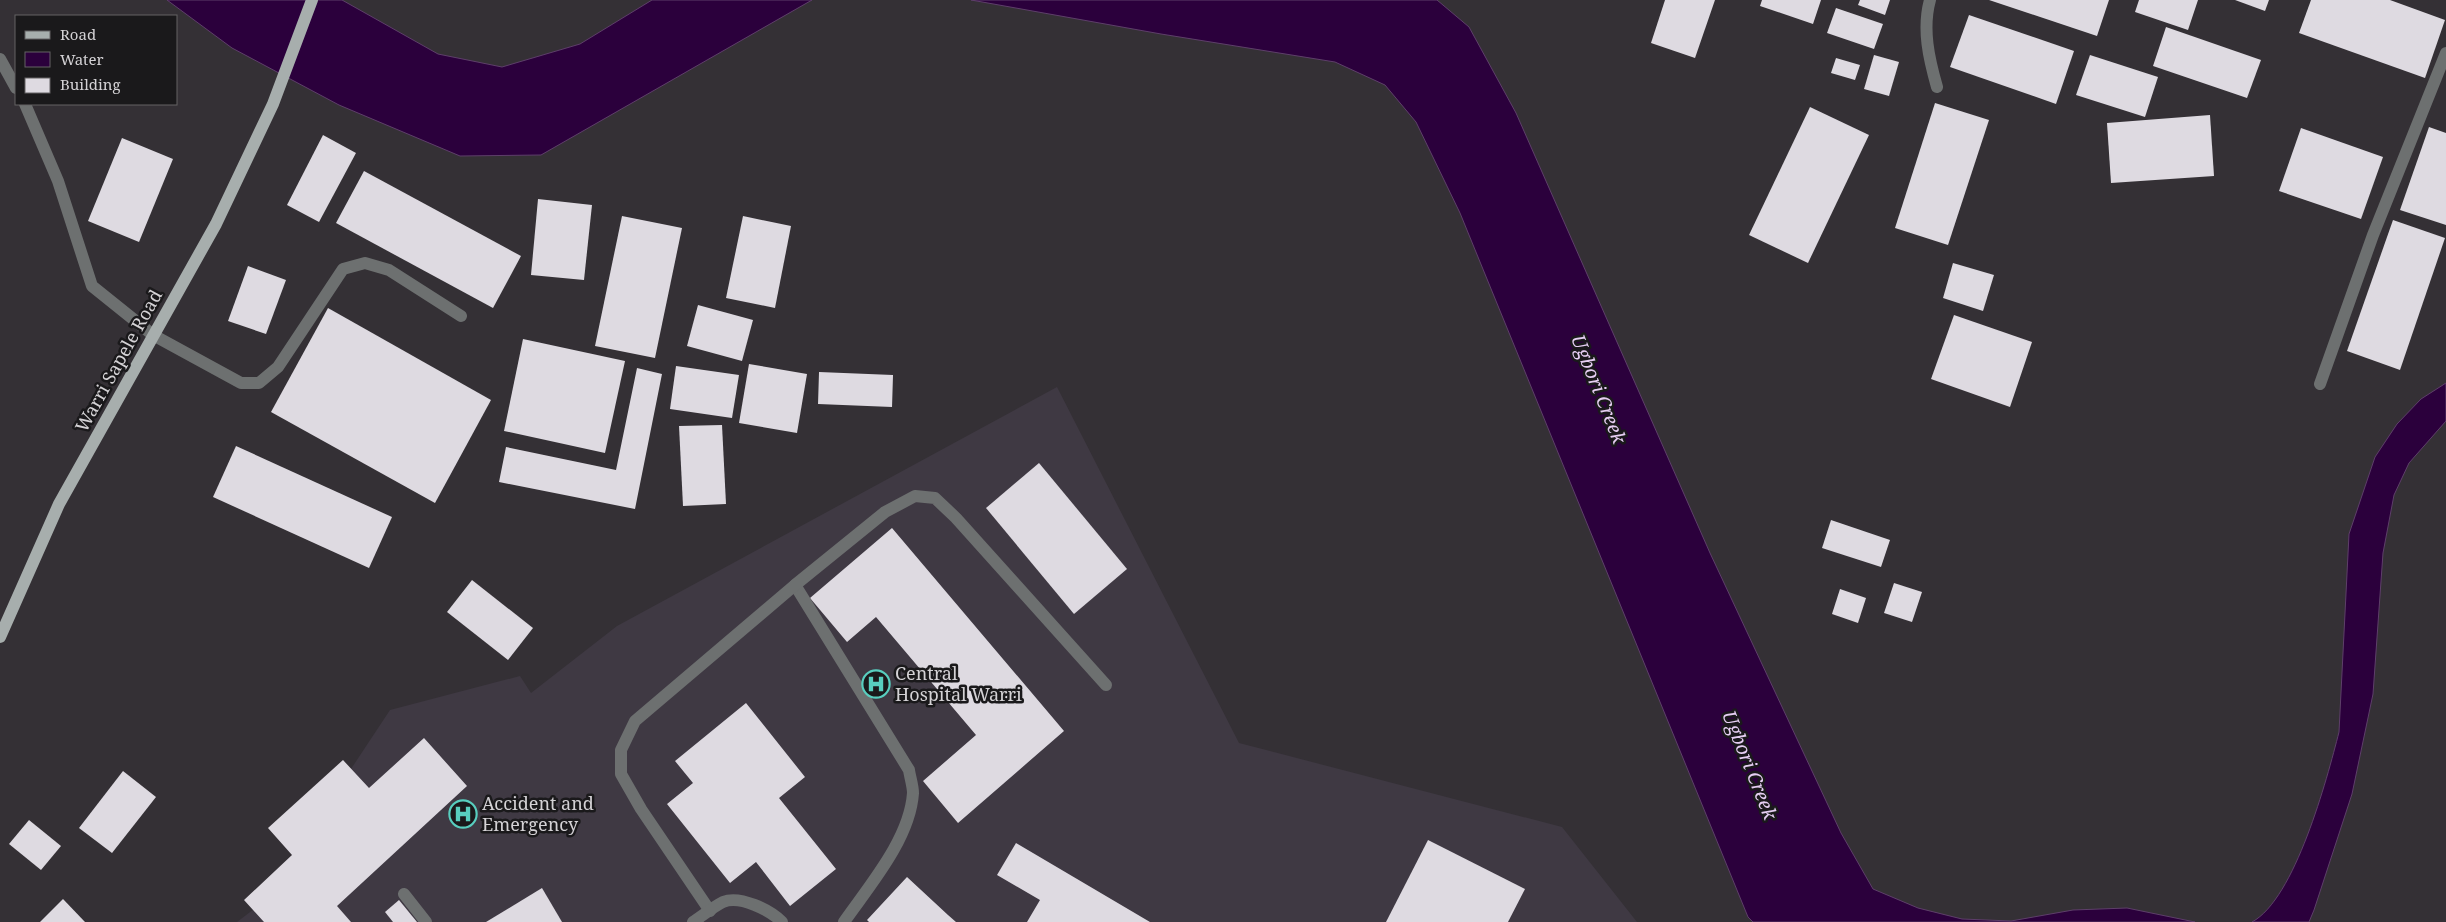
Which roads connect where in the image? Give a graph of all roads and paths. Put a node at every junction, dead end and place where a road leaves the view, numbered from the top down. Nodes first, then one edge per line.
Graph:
1 (312, 0) edge
2 (1930, 0) edge
3 (2446, 53) edge
4 (0, 59) edge
5 (15, 86) edge
6 (1937, 87) dead end
7 (24, 105) edge
8 (461, 316) dead end
9 (153, 335) junction
10 (2320, 384) dead end
11 (795, 584) junction
12 (0, 637) edge
13 (1106, 685) dead end
14 (404, 894) dead end
15 (710, 911) junction
16 (426, 922) edge
17 (693, 922) edge
18 (782, 922) edge
19 (844, 922) edge

1 - 9 main road, Warri Sapele Road
2 - 6 street
3 - 10 street
4 - 5 street
7 - 9 street
8 - 9 street
9 - 12 main road, Warri Sapele Road
11 - 13 street
11 - 15 street
11 - 19 street
14 - 16 street
15 - 17 street
15 - 18 street

